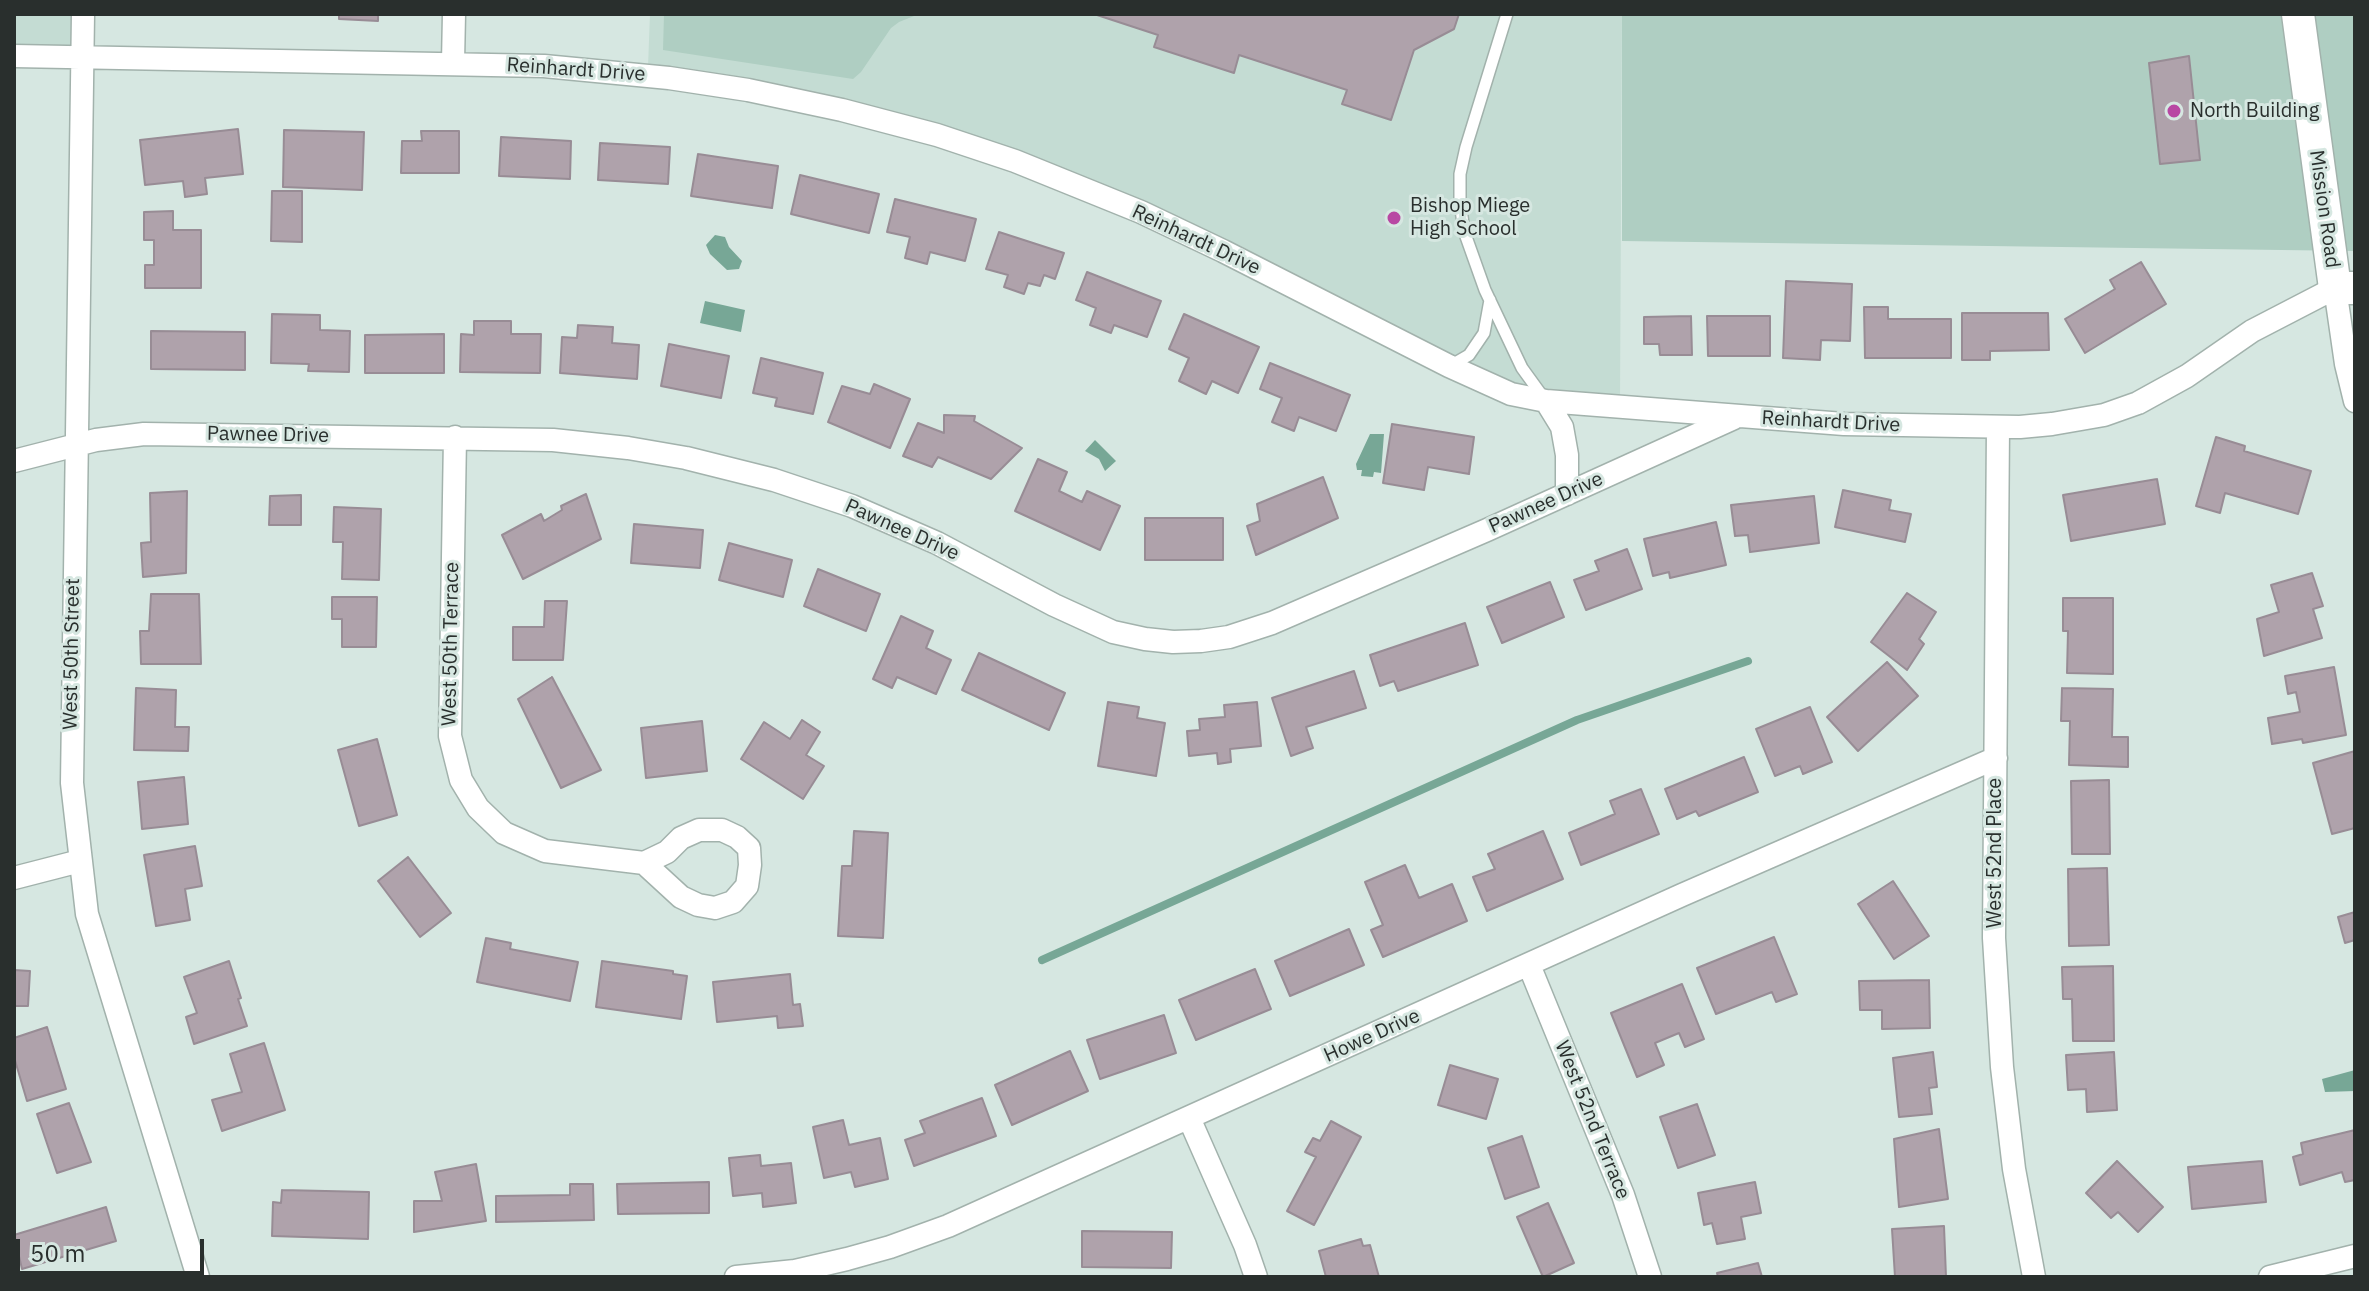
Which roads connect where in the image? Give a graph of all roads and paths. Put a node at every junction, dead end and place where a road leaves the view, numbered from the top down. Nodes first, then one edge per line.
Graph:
1 (83, 14) edge
2 (454, 14) edge
3 (1507, 14) edge
4 (2298, 14) edge
5 (14, 56) edge
6 (83, 59) junction
7 (453, 62) junction
8 (2345, 288) edge
9 (1490, 300) junction
10 (1449, 366) junction
11 (1546, 401) junction
12 (2355, 401) edge
13 (1736, 417) junction
14 (1998, 427) junction
15 (455, 437) junction
16 (76, 444) junction
17 (14, 461) edge
18 (1567, 494) junction
19 (1996, 758) junction
20 (80, 861) junction
21 (644, 863) junction
22 (14, 878) edge
23 (1529, 965) junction
24 (1189, 1118) junction
25 (2355, 1256) edge
26 (848, 1268) edge
27 (198, 1277) edge
28 (736, 1277) edge
29 (1256, 1277) edge
30 (1650, 1277) edge
31 (2034, 1277) edge
32 (2270, 1277) edge

1 - 6 street, West 50th Street
2 - 7 street
3 - 9 lane
4 - 8 main road, Mission Road
5 - 6 street, Reinhardt Drive
6 - 7 street, Reinhardt Drive
6 - 16 street, West 50th Street
7 - 10 street, Reinhardt Drive
8 - 12 street
8 - 14 street, Reinhardt Drive
9 - 10 lane
9 - 11 lane
10 - 11 street, Reinhardt Drive
11 - 13 street, Reinhardt Drive
11 - 18 street
13 - 14 street, Reinhardt Drive
13 - 18 street, Pawnee Drive
14 - 19 street, West 52nd Place
15 - 16 street, Pawnee Drive
15 - 18 street, Pawnee Drive
15 - 21 street, West 50th Terrace
16 - 17 street, Pawnee Drive
16 - 20 street, West 50th Street
19 - 23 street, Howe Drive
19 - 31 street, West 52nd Place
20 - 22 street
20 - 27 street, West 50th Street
21 - 21 street
23 - 24 street, Howe Drive
23 - 30 street, West 52nd Terrace
24 - 26 street, Howe Drive
24 - 29 street
25 - 32 street
26 - 28 street, Howe Drive

